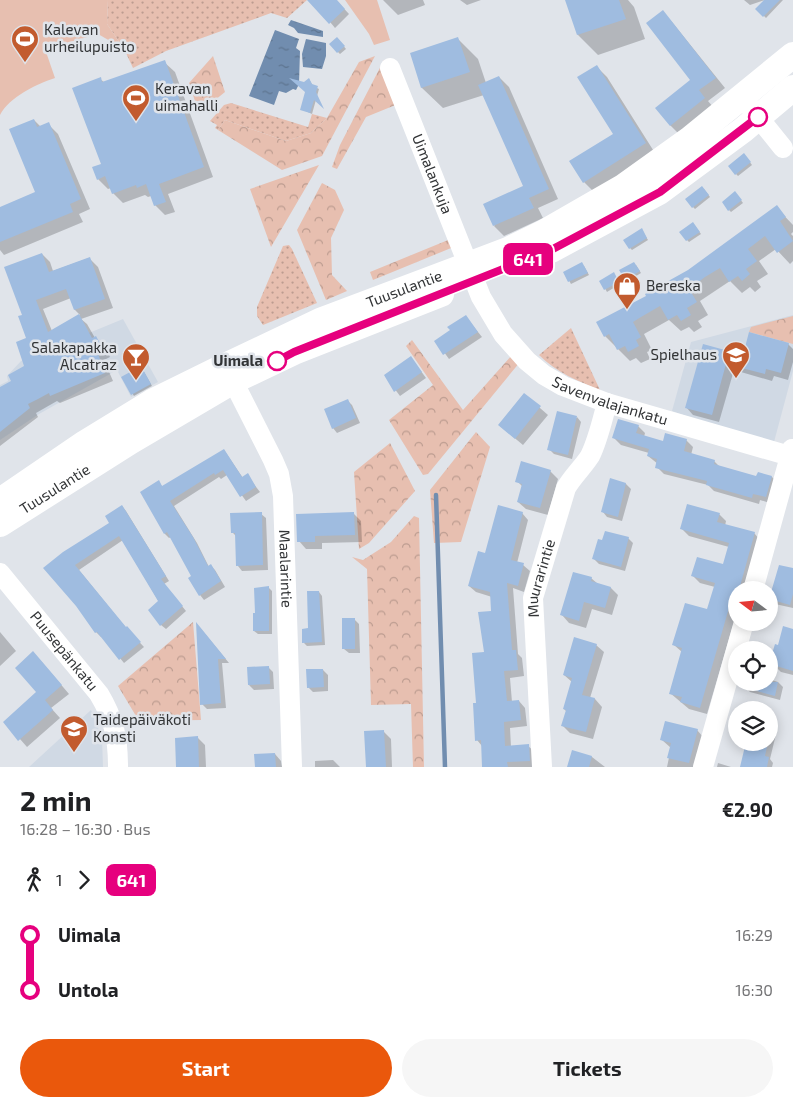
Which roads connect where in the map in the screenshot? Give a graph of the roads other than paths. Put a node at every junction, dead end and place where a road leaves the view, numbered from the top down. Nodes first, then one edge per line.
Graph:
1 (793, 55) edge
2 (390, 68) dead end
3 (793, 88) edge
4 (742, 96) junction
5 (758, 117) junction
6 (784, 148) dead end
7 (471, 272) junction
8 (233, 382) junction
9 (607, 403) junction
10 (792, 456) edge
11 (0, 501) edge
12 (0, 524) edge
13 (0, 573) edge
14 (756, 581) edge
15 (742, 631) edge
16 (118, 767) edge
17 (292, 767) edge
18 (542, 767) edge
19 (704, 767) edge

1 - 4 main road, Tuusulantie
2 - 7 street, Uimalankuja
3 - 5 main road, Tuusulantie
4 - 5 street
4 - 7 main road, Tuusulantie
5 - 6 street
5 - 7 main road, Tuusulantie
7 - 8 main road, Tuusulantie
7 - 9 street, Savenvalajankatu
7 - 11 main road, Tuusulantie
8 - 12 main road, Tuusulantie
8 - 17 street, Maalarintie
9 - 10 street, Savenvalajankatu
9 - 18 street, Muurarintie
10 - 14 street
13 - 16 street, Puusepänkatu
15 - 19 street

